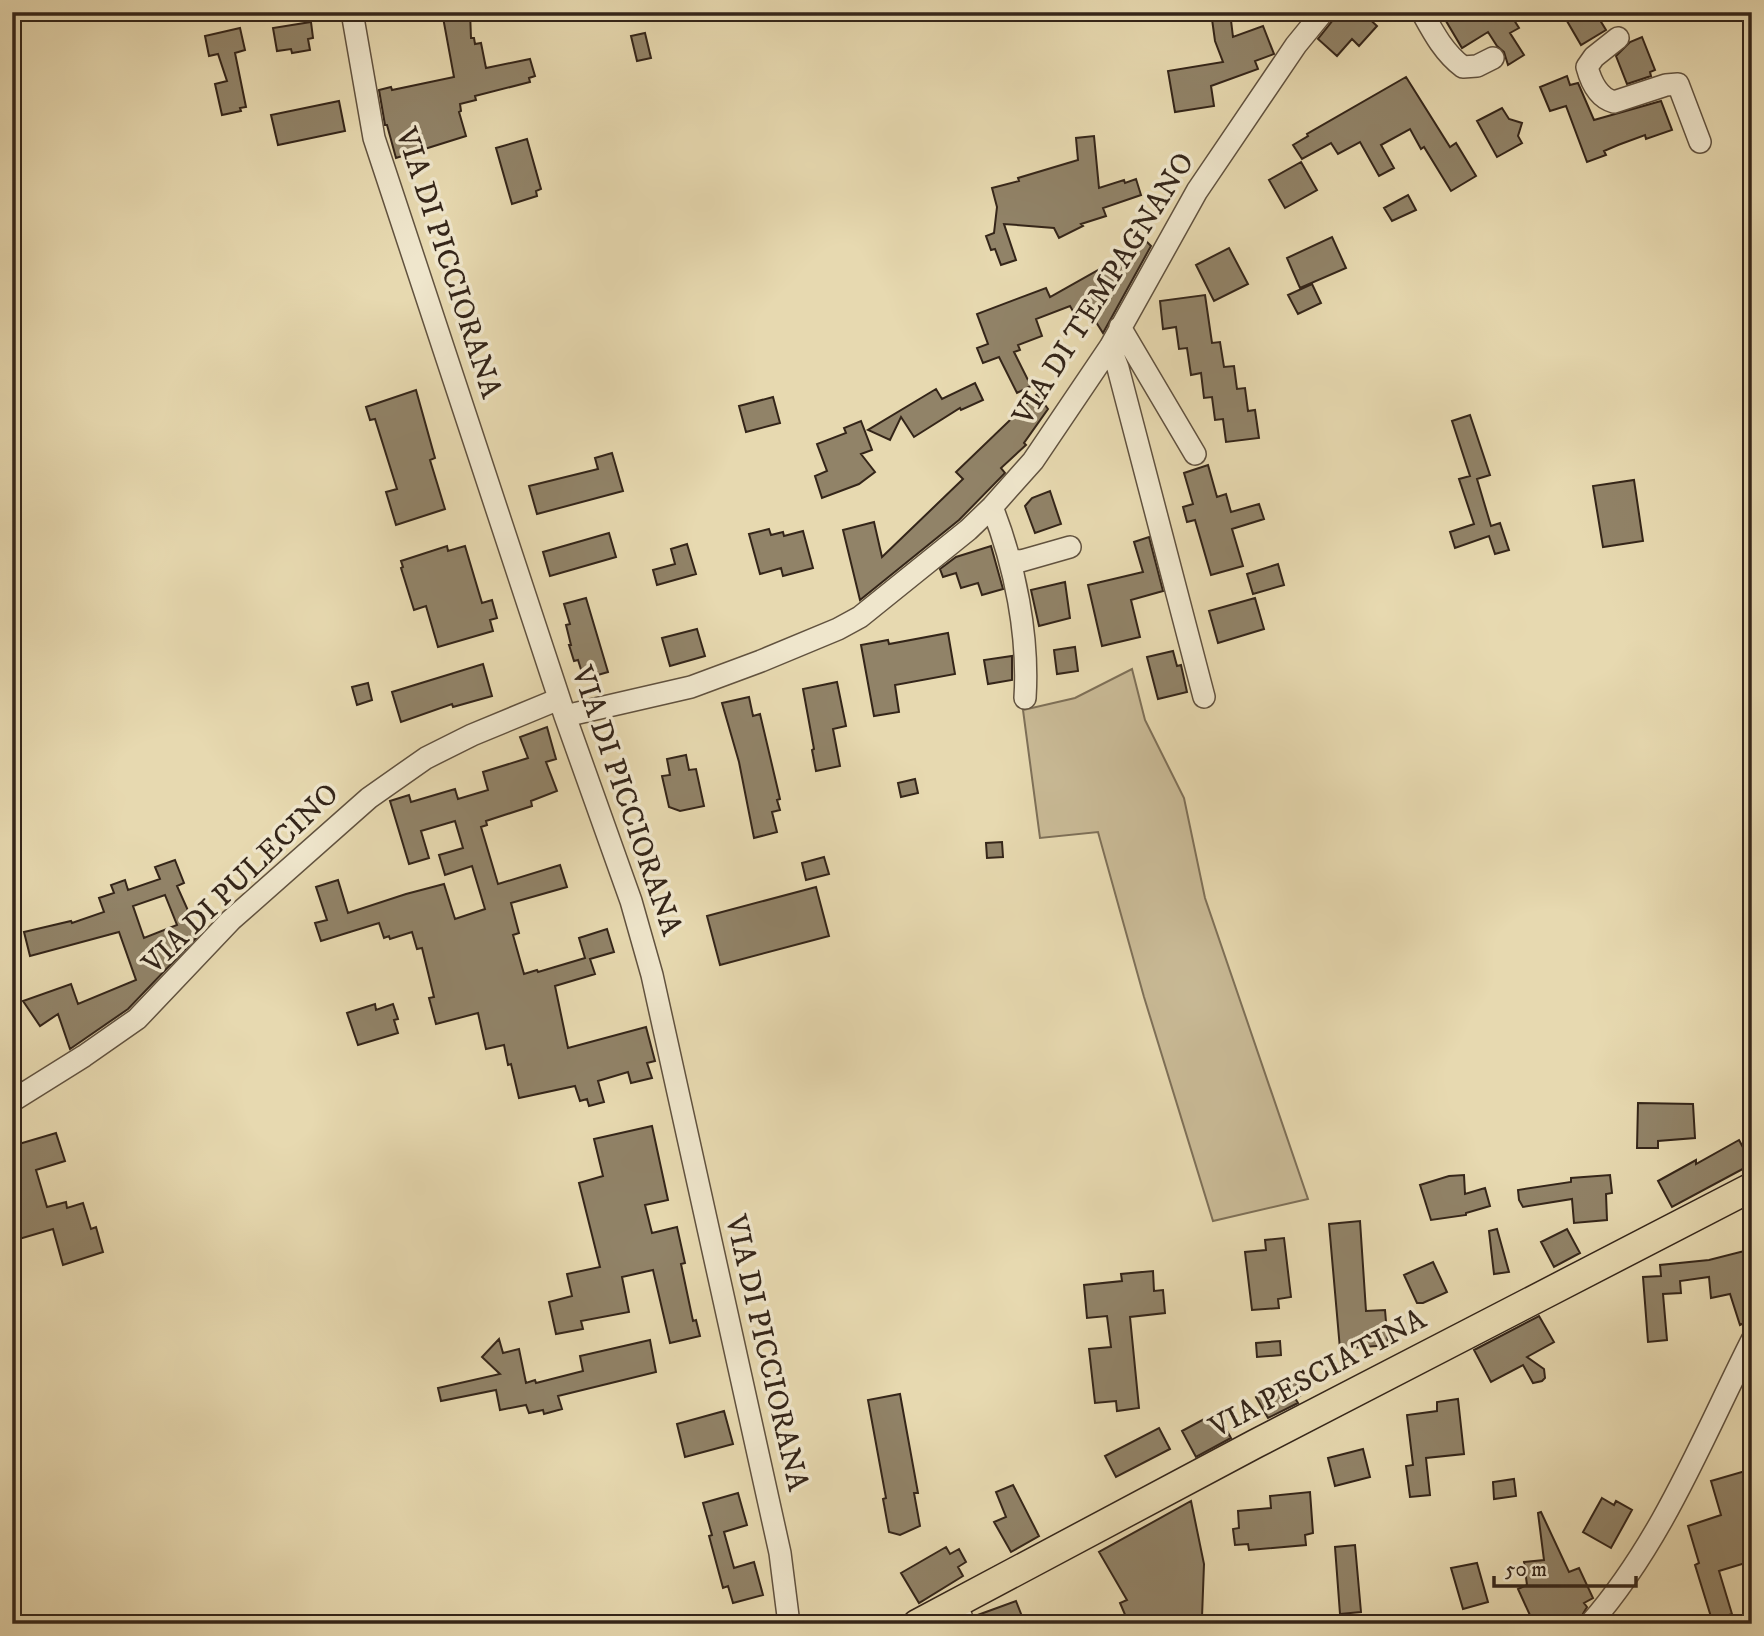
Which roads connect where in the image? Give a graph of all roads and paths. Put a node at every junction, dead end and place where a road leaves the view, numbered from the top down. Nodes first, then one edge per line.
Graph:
1 (352, 12) edge
2 (1323, 12) edge
3 (1422, 12) edge
4 (1618, 38) dead end
5 (1493, 58) dead end
6 (1700, 142) dead end
7 (1120, 327) junction
8 (1110, 347) junction
9 (1195, 454) dead end
10 (992, 507) junction
11 (1070, 547) dead end
12 (1010, 560) junction
13 (1204, 697) dead end
14 (1025, 698) dead end
15 (562, 708) junction
16 (12, 1101) edge
17 (1752, 1186) edge
18 (1752, 1340) edge
19 (960, 1613) edge
20 (789, 1624) edge
21 (917, 1624) edge
22 (1590, 1624) edge

1 - 15 street, VIA DI PICCIORANA
2 - 7 street, VIA DI TEMPAGNANO
3 - 5 street
4 - 6 street
7 - 8 street, VIA DI TEMPAGNANO
7 - 9 street
8 - 10 street, VIA DI TEMPAGNANO
8 - 13 street
10 - 12 street
10 - 15 street, VIA DI TEMPAGNANO
11 - 12 street
12 - 14 street
15 - 16 street, VIA DI PULECINO
15 - 20 street, VIA DI PICCIORANA
17 - 19 main road, VIA PESCIATINA
18 - 22 street
19 - 21 main road, VIA PESCIATINA

